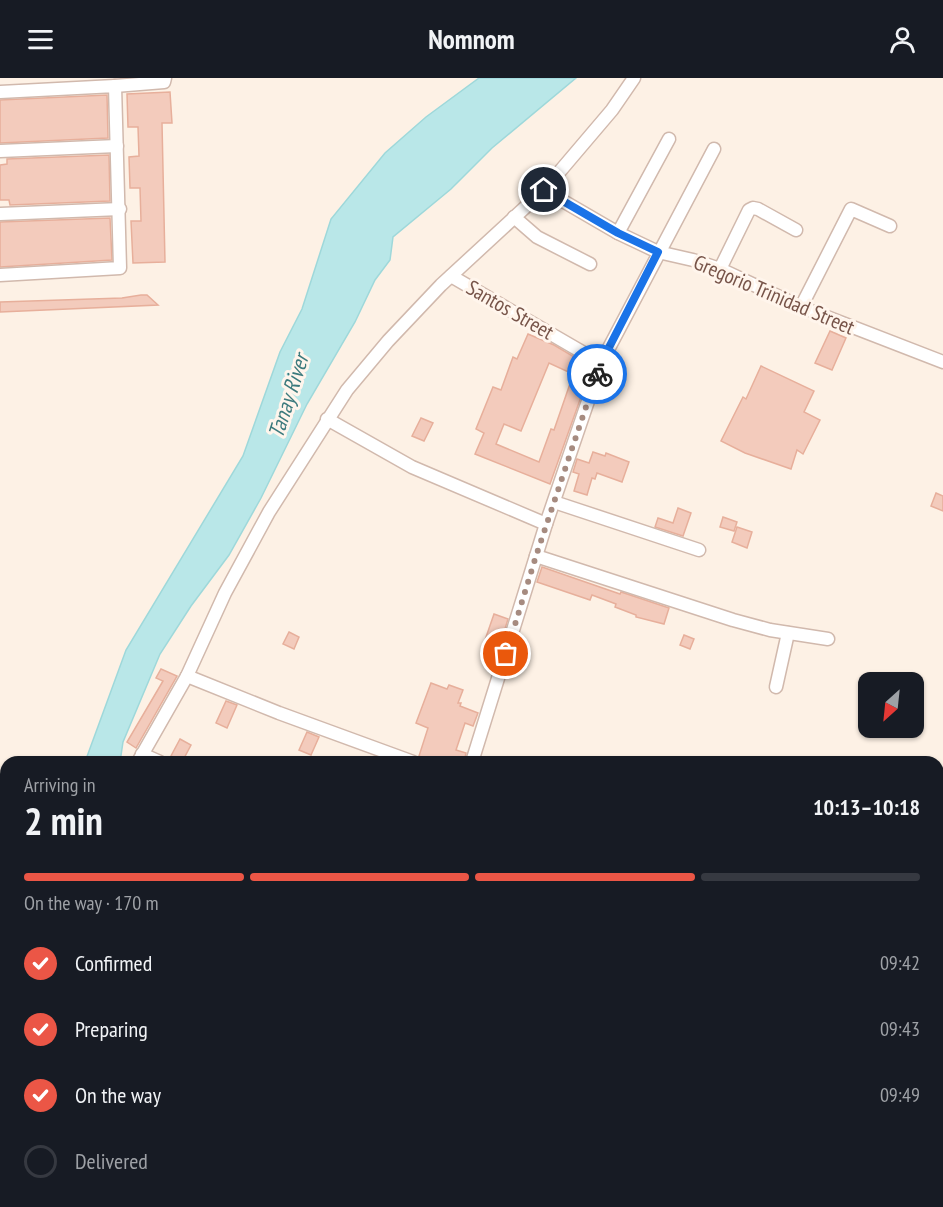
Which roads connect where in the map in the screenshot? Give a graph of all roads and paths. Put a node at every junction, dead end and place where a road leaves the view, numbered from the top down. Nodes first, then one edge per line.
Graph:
1 (165, 78) edge
2 (634, 78) edge
3 (115, 86) junction
4 (0, 92) edge
5 (669, 139) dead end
6 (117, 146) junction
7 (714, 149) dead end
8 (0, 151) edge
9 (544, 190) junction
10 (120, 209) junction
11 (0, 214) edge
12 (514, 217) junction
13 (890, 226) dead end
14 (796, 230) dead end
15 (618, 233) junction
16 (658, 252) junction
17 (590, 264) dead end
18 (720, 269) junction
19 (0, 275) edge
20 (451, 276) junction
21 (801, 307) junction
22 (943, 362) edge
23 (601, 363) junction
24 (327, 419) junction
25 (554, 502) junction
26 (546, 524) junction
27 (699, 550) dead end
28 (536, 556) junction
29 (788, 633) junction
30 (828, 639) dead end
31 (187, 676) junction
32 (776, 687) dead end
33 (141, 756) edge
34 (396, 756) edge
35 (474, 756) edge

1 - 3 street
2 - 9 street
3 - 4 street
3 - 6 street
5 - 15 street
6 - 8 street
6 - 10 street
7 - 16 street
9 - 12 street
9 - 15 street, Gregorio Trinidad Street
10 - 11 street
10 - 19 street
12 - 17 street
12 - 20 street
13 - 21 street
14 - 18 street
15 - 16 street, Gregorio Trinidad Street
16 - 18 street, Gregorio Trinidad Street
16 - 23 street
18 - 21 street, Gregorio Trinidad Street
20 - 23 street, Santos Street
20 - 24 street
21 - 22 street, Gregorio Trinidad Street
23 - 25 street
24 - 26 street
24 - 31 street
25 - 26 street
25 - 27 street
26 - 28 street
28 - 29 street
28 - 35 street
29 - 30 street
29 - 32 street
31 - 33 street
31 - 34 street

